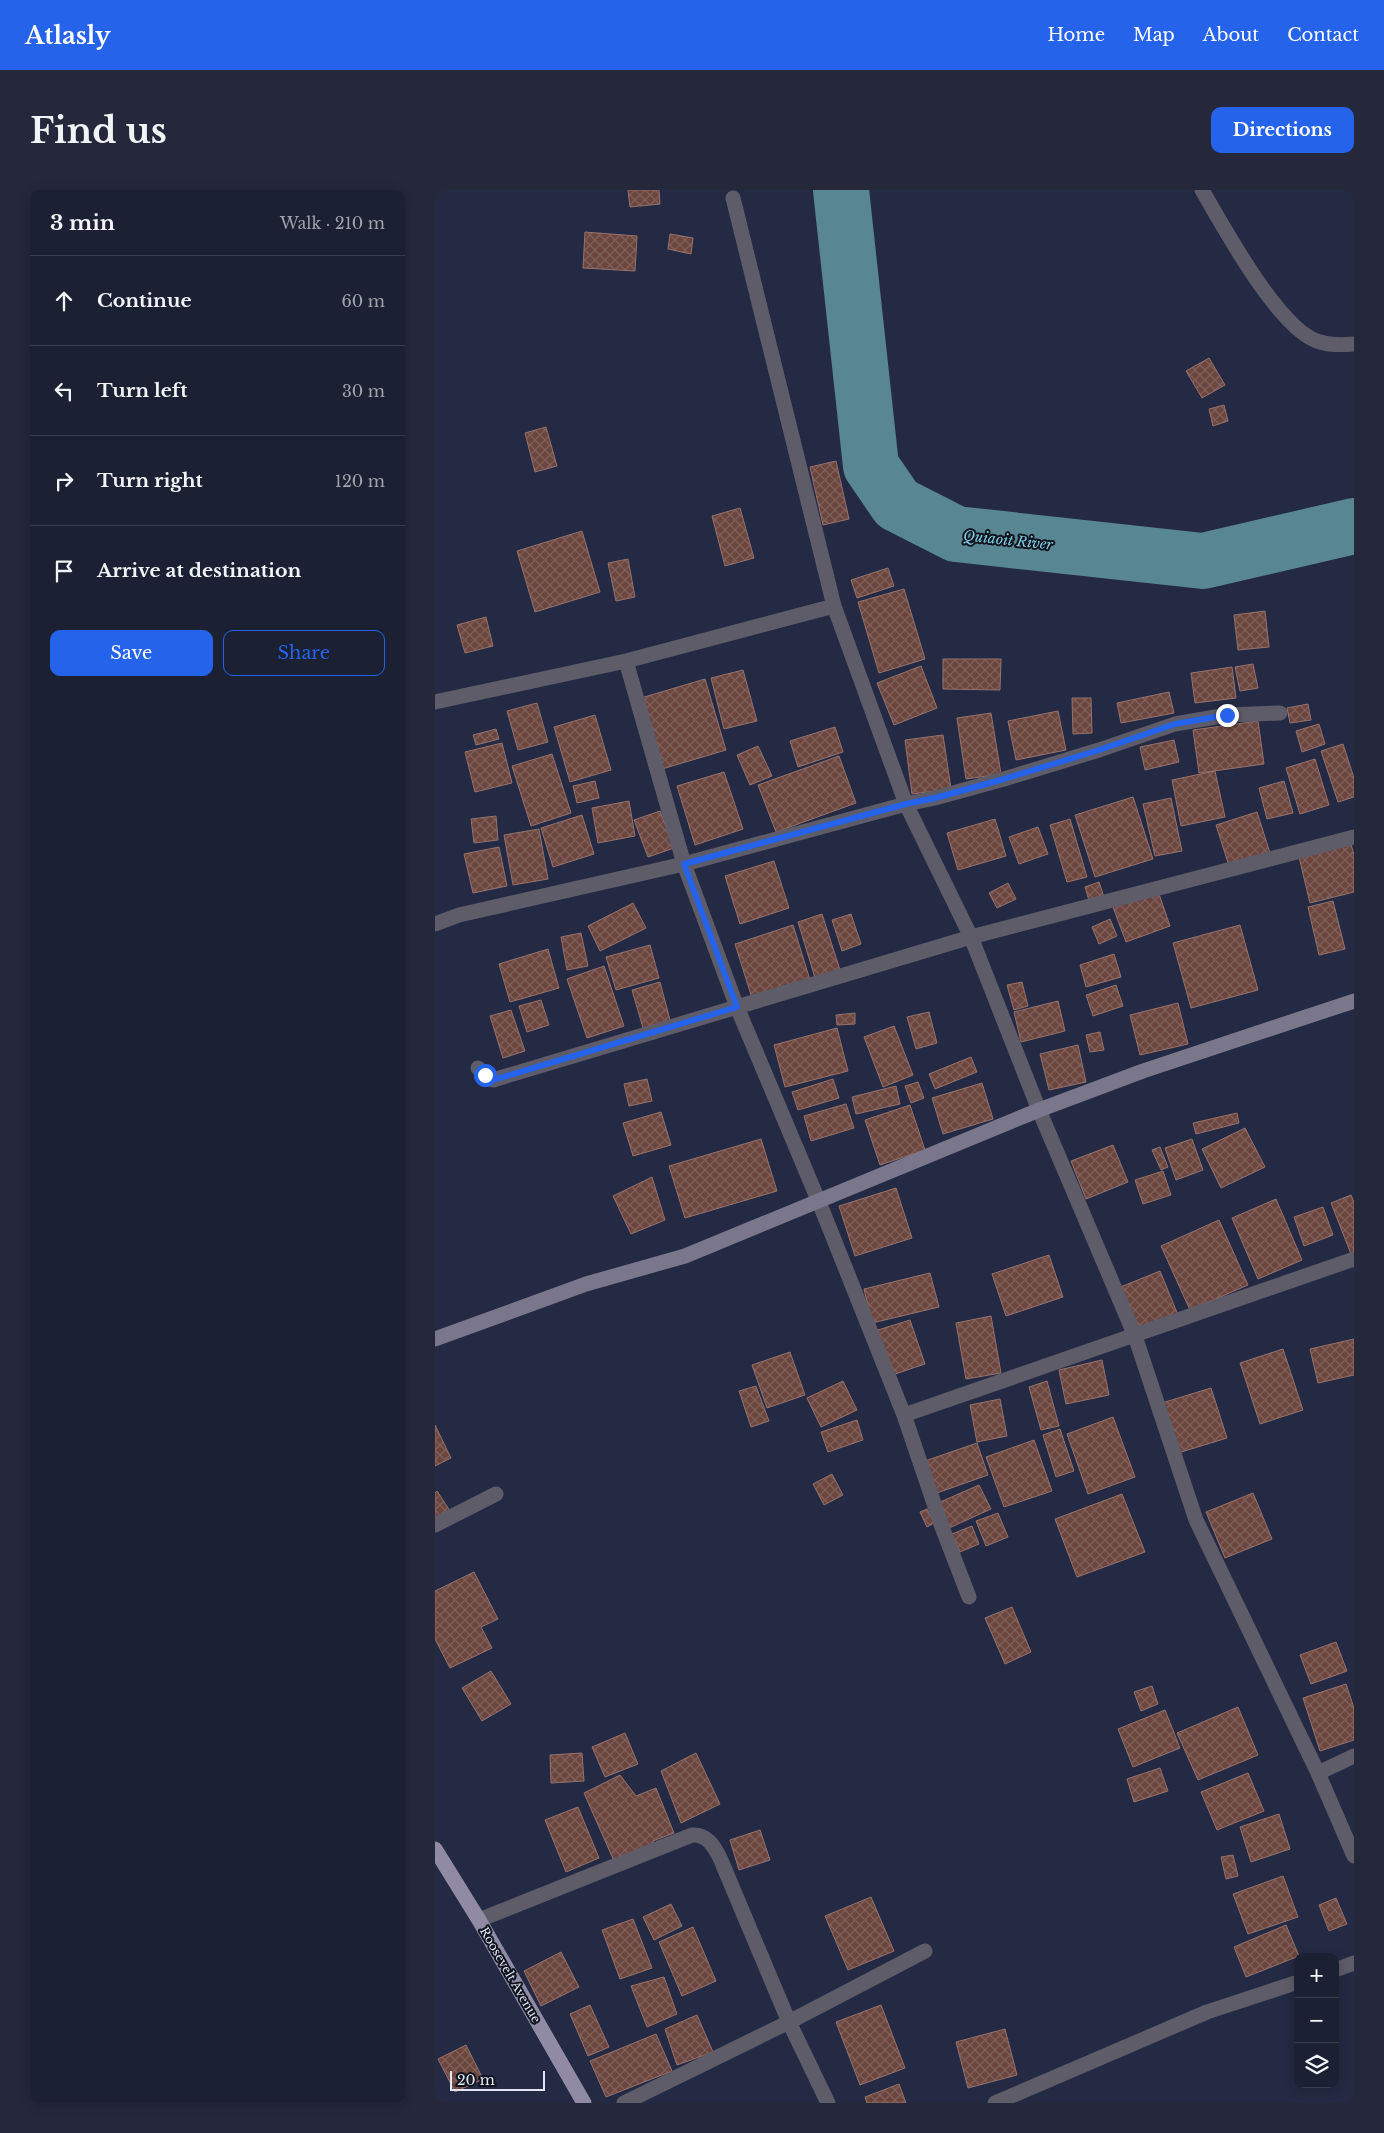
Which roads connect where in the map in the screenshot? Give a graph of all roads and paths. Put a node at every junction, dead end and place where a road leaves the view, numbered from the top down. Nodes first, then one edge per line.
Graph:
1 (1202, 190) edge
2 (733, 198) dead end
3 (1354, 344) edge
4 (834, 606) junction
5 (626, 661) junction
6 (435, 702) edge
7 (1280, 713) dead end
8 (906, 804) junction
9 (1354, 837) edge
10 (684, 864) junction
11 (435, 924) edge
12 (971, 937) junction
13 (1354, 1001) edge
14 (737, 1007) junction
15 (478, 1068) dead end
16 (1039, 1110) junction
17 (819, 1202) junction
18 (1354, 1259) edge
19 (1135, 1336) junction
20 (435, 1339) edge
21 (904, 1416) junction
22 (496, 1494) dead end
23 (435, 1525) edge
24 (969, 1598) dead end
25 (1354, 1756) edge
26 (1318, 1772) junction
27 (435, 1849) edge
28 (1354, 1856) edge
29 (479, 1920) junction
30 (925, 1951) dead end
31 (1354, 1963) edge
32 (1339, 1969) edge
33 (1294, 1983) edge
34 (789, 2022) junction
35 (583, 2103) edge
36 (624, 2103) edge
37 (828, 2103) edge
38 (995, 2103) edge

1 - 3 street
2 - 4 street
4 - 5 street
4 - 8 street
5 - 6 street
5 - 10 street
7 - 8 street
8 - 10 street
8 - 12 street
9 - 12 street
10 - 11 street
10 - 14 street
12 - 14 street
12 - 16 street
13 - 16 main road
14 - 15 street
14 - 17 street
16 - 17 main road
16 - 19 street
17 - 20 main road
17 - 21 street
18 - 19 street
19 - 21 street
19 - 26 street
21 - 24 street
22 - 23 street
25 - 26 street
26 - 28 street
27 - 29 main road, Roosevelt Avenue
29 - 34 street
29 - 35 main road, Roosevelt Avenue
30 - 34 street
31 - 32 street
33 - 38 street
34 - 36 street
34 - 37 street

